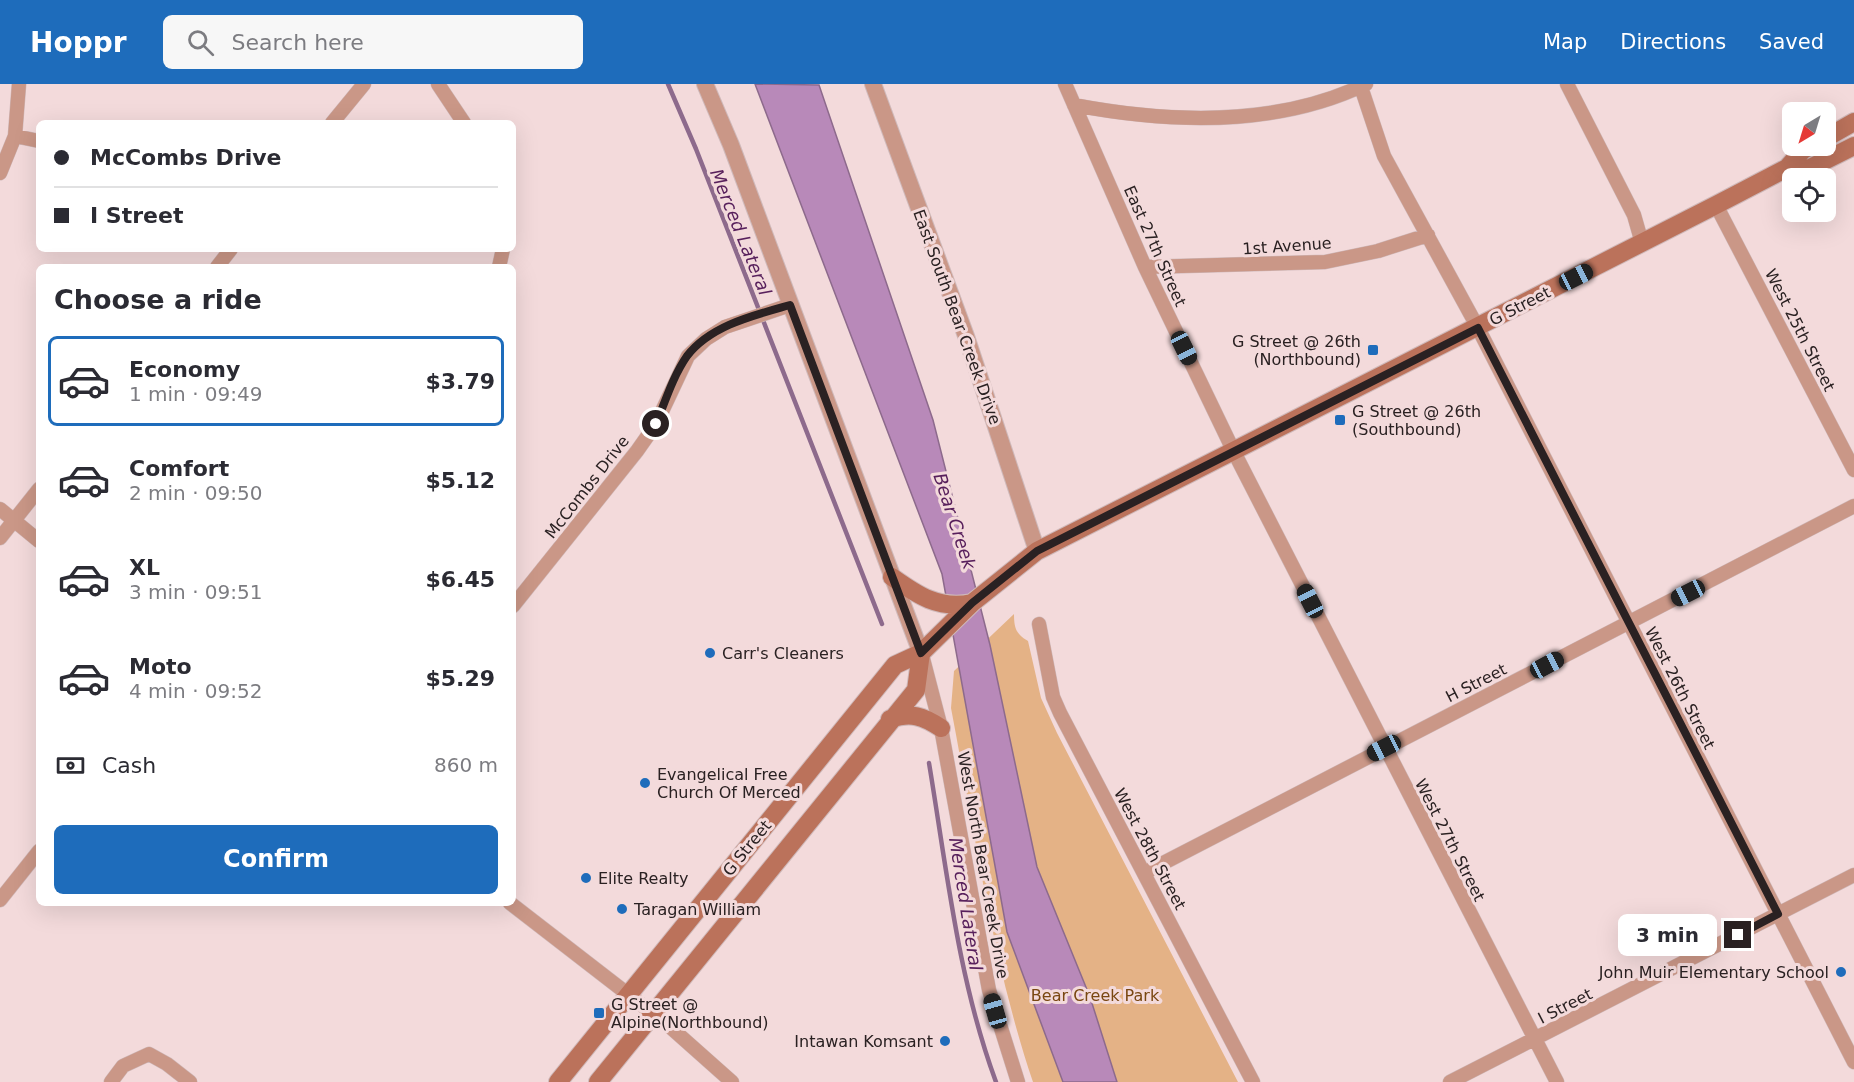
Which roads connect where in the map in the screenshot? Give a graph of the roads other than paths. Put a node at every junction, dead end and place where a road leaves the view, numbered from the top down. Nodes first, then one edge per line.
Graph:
1 (19, 84) edge
2 (364, 84) edge
3 (438, 84) edge
4 (705, 84) edge
5 (873, 84) edge
6 (1065, 84) edge
7 (1567, 84) edge
8 (1362, 85) edge
9 (1074, 105) junction
10 (334, 120) edge
11 (462, 120) edge
12 (1854, 122) edge
13 (1836, 132) edge
14 (15, 136) junction
15 (36, 140) edge
16 (1854, 146) edge
17 (1798, 156) edge
18 (1787, 168) edge
19 (1810, 168) edge
20 (1782, 171) edge
21 (0, 172) edge
22 (1716, 205) junction
23 (1428, 235) junction
24 (1642, 243) junction
25 (229, 252) edge
26 (219, 264) edge
27 (1145, 267) junction
28 (782, 307) junction
29 (1478, 328) junction
30 (1234, 452) junction
31 (1854, 470) edge
32 (36, 493) edge
33 (1854, 506) edge
34 (0, 509) edge
35 (14, 520) junction
36 (0, 538) edge
37 (36, 538) edge
38 (1037, 551) junction
39 (892, 577) junction
40 (516, 602) edge
41 (972, 603) junction
42 (1628, 623) junction
43 (1039, 624) dead end
44 (921, 653) junction
45 (890, 719) junction
46 (941, 728) junction
47 (1384, 748) junction
48 (36, 855) edge
49 (1144, 873) junction
50 (1854, 875) edge
51 (0, 900) edge
52 (514, 906) edge
53 (1778, 914) junction
54 (629, 994) junction
55 (653, 1014) junction
56 (1534, 1040) junction
57 (1854, 1062) edge
58 (111, 1082) edge
59 (190, 1082) edge
60 (558, 1082) edge
61 (598, 1082) edge
62 (732, 1082) edge
63 (1018, 1082) edge
64 (1253, 1082) edge
65 (1450, 1082) edge
66 (1557, 1082) edge

1 - 14 street
2 - 10 street
3 - 11 street
4 - 28 street
5 - 38 street, East South Bear Creek Drive
6 - 9 street, East 27th Street
7 - 24 street
8 - 9 street
8 - 23 street, West 26th Street
9 - 27 street, East 27th Street
12 - 13 main road
14 - 15 street
14 - 21 street
16 - 19 main road, G Street
17 - 18 main road, G Street
20 - 22 main road, G Street
22 - 24 main road, G Street
22 - 31 street, West 25th Street
23 - 27 street, 1st Avenue
23 - 29 street, West 26th Street
24 - 29 main road, G Street
25 - 26 street
27 - 30 street, East 27th Street
28 - 39 street
28 - 40 street, McCombs Drive
29 - 30 main road, G Street
29 - 42 street, West 26th Street
30 - 38 main road, G Street
30 - 47 street, West 27th Street
32 - 35 street
33 - 42 street, H Street
34 - 35 street
35 - 36 street
35 - 37 street
38 - 41 main road, G Street
39 - 41 main road
39 - 44 street
41 - 44 main road, G Street
42 - 47 street, H Street
42 - 53 street, West 26th Street
43 - 49 street, West 28th Street
44 - 45 main road, G Street
44 - 46 street, West North Bear Creek Drive
44 - 54 main road, G Street
45 - 46 main road
45 - 55 main road, G Street
46 - 63 street, West North Bear Creek Drive
47 - 49 street, H Street
47 - 56 street, West 27th Street
48 - 51 street
49 - 64 street, West 28th Street
50 - 53 street, I Street
52 - 54 street
53 - 56 street, I Street
53 - 57 street, West 26th Street
54 - 55 street
54 - 60 main road, G Street
55 - 61 main road, G Street
55 - 62 street
56 - 65 street, I Street
56 - 66 street, West 27th Street
58 - 59 street

